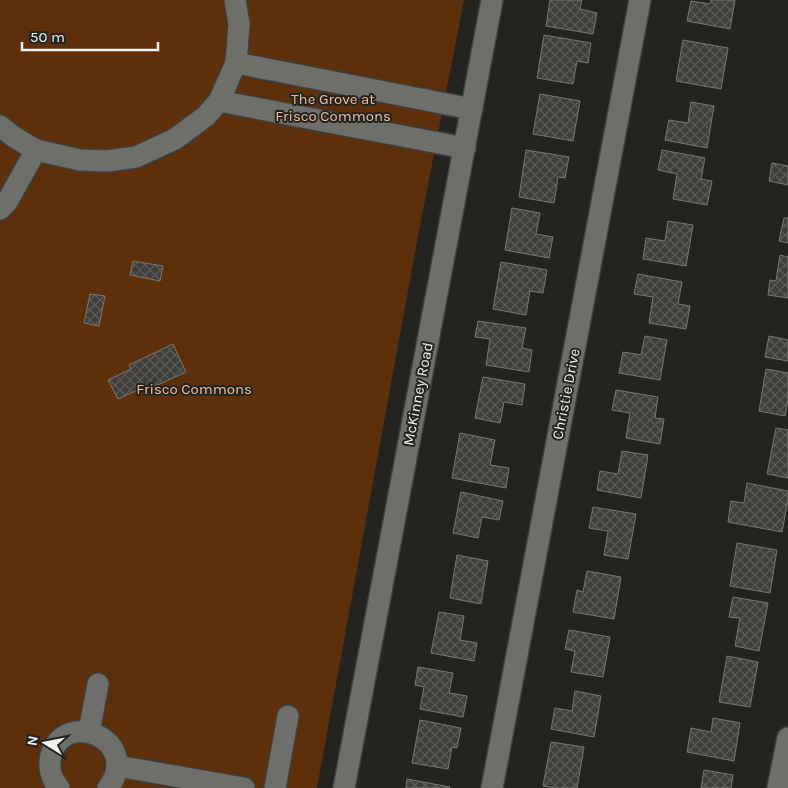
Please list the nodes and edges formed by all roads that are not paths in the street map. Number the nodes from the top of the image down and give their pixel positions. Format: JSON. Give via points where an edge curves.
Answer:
{"nodes":[{"id":1,"x":235,"y":0,"type":"edge"},
{"id":2,"x":492,"y":0,"type":"edge"},
{"id":3,"x":640,"y":0,"type":"edge"},
{"id":4,"x":236,"y":63,"type":"junction"},
{"id":5,"x":219,"y":101,"type":"junction"},
{"id":6,"x":472,"y":109,"type":"junction"},
{"id":7,"x":0,"y":126,"type":"edge"},
{"id":8,"x":465,"y":148,"type":"junction"},
{"id":9,"x":36,"y":150,"type":"junction"},
{"id":10,"x":0,"y":209,"type":"edge"},
{"id":11,"x":98,"y":684,"type":"dead end"},
{"id":12,"x":288,"y":716,"type":"dead end"},
{"id":13,"x":89,"y":732,"type":"junction"},
{"id":14,"x":788,"y":738,"type":"edge"},
{"id":15,"x":117,"y":766,"type":"junction"},
{"id":16,"x":59,"y":788,"type":"edge"},
{"id":17,"x":108,"y":788,"type":"edge"},
{"id":18,"x":244,"y":788,"type":"edge"},
{"id":19,"x":275,"y":788,"type":"edge"},
{"id":20,"x":344,"y":788,"type":"edge"},
{"id":21,"x":492,"y":788,"type":"edge"},
{"id":22,"x":778,"y":788,"type":"edge"}],
"edges":[{"from":1,"to":4,"type":"street","via":[[239,24]]},
{"from":2,"to":6,"type":"street","name":"McKinney Road"},
{"from":3,"to":21,"type":"street","name":"Christie Drive"},
{"from":4,"to":5,"type":"street"},
{"from":4,"to":6,"type":"street"},
{"from":5,"to":8,"type":"street"},
{"from":5,"to":9,"type":"street","via":[[206,116],[175,139],[136,157],[80,160]]},
{"from":6,"to":8,"type":"street","name":"McKinney Road"},
{"from":7,"to":9,"type":"street"},
{"from":8,"to":20,"type":"street","name":"McKinney Road"},
{"from":9,"to":10,"type":"street"},
{"from":11,"to":13,"type":"street"},
{"from":12,"to":19,"type":"street"},
{"from":13,"to":15,"type":"street","via":[[109,743]]},
{"from":13,"to":16,"type":"street","via":[[70,734],[52,752],[51,776]]},
{"from":14,"to":22,"type":"street"},
{"from":15,"to":17,"type":"street"},
{"from":15,"to":18,"type":"street"}]}
